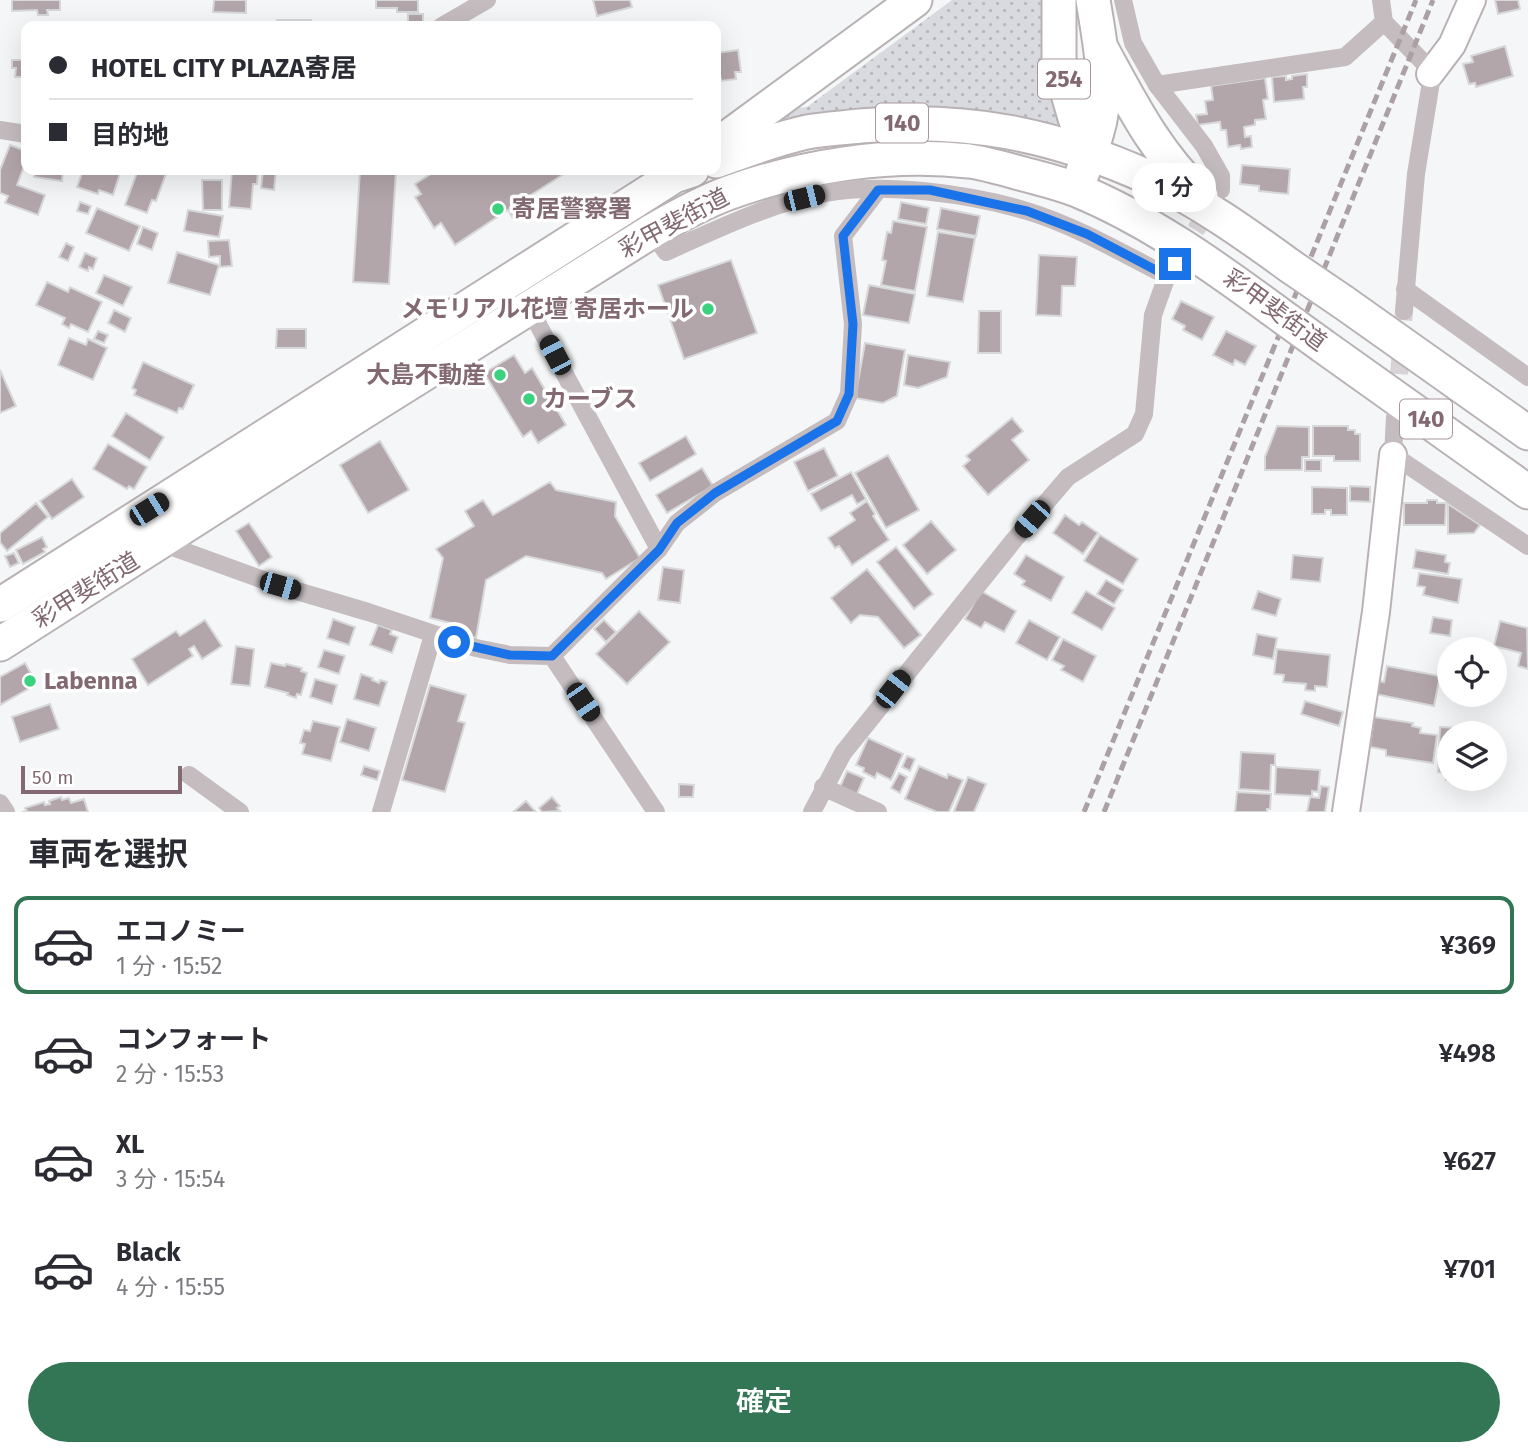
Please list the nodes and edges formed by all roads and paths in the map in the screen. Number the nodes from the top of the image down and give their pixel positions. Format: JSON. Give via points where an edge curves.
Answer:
{"nodes":[{"id":1,"x":487,"y":0,"type":"edge"},
{"id":2,"x":915,"y":0,"type":"edge"},
{"id":3,"x":1059,"y":0,"type":"edge"},
{"id":4,"x":1093,"y":0,"type":"edge"},
{"id":5,"x":1123,"y":0,"type":"edge"},
{"id":6,"x":1381,"y":0,"type":"edge"},
{"id":7,"x":1472,"y":0,"type":"edge"},
{"id":8,"x":451,"y":21,"type":"edge"},
{"id":9,"x":1384,"y":22,"type":"junction"},
{"id":10,"x":1101,"y":48,"type":"junction"},
{"id":11,"x":1430,"y":74,"type":"junction"},
{"id":12,"x":1157,"y":85,"type":"junction"},
{"id":13,"x":0,"y":130,"type":"edge"},
{"id":14,"x":21,"y":133,"type":"edge"},
{"id":15,"x":721,"y":142,"type":"edge"},
{"id":16,"x":1089,"y":155,"type":"junction"},
{"id":17,"x":721,"y":159,"type":"edge"},
{"id":18,"x":679,"y":175,"type":"edge"},
{"id":19,"x":878,"y":190,"type":"junction"},
{"id":20,"x":1076,"y":190,"type":"junction"},
{"id":21,"x":1224,"y":206,"type":"junction"},
{"id":22,"x":733,"y":207,"type":"junction"},
{"id":23,"x":1178,"y":259,"type":"tunnel mouth"},
{"id":24,"x":1167,"y":276,"type":"junction"},
{"id":25,"x":1405,"y":289,"type":"junction"},
{"id":26,"x":521,"y":293,"type":"junction"},
{"id":27,"x":1404,"y":311,"type":"tunnel mouth"},
{"id":28,"x":1528,"y":377,"type":"edge"},
{"id":29,"x":1395,"y":417,"type":"tunnel mouth"},
{"id":30,"x":1528,"y":433,"type":"edge"},
{"id":31,"x":1392,"y":455,"type":"junction"},
{"id":32,"x":1528,"y":492,"type":"edge"},
{"id":33,"x":126,"y":524,"type":"junction"},
{"id":34,"x":160,"y":543,"type":"junction"},
{"id":35,"x":1528,"y":546,"type":"edge"},
{"id":36,"x":659,"y":550,"type":"junction"},
{"id":37,"x":0,"y":605,"type":"edge"},
{"id":38,"x":432,"y":635,"type":"junction"},
{"id":39,"x":0,"y":645,"type":"edge"},
{"id":40,"x":552,"y":656,"type":"junction"},
{"id":41,"x":189,"y":775,"type":"dead end"},
{"id":42,"x":823,"y":787,"type":"junction"},
{"id":43,"x":0,"y":803,"type":"edge"},
{"id":44,"x":6,"y":812,"type":"edge"},
{"id":45,"x":240,"y":812,"type":"edge"},
{"id":46,"x":381,"y":812,"type":"edge"},
{"id":47,"x":656,"y":812,"type":"edge"},
{"id":48,"x":812,"y":812,"type":"edge"},
{"id":49,"x":878,"y":812,"type":"edge"},
{"id":50,"x":1346,"y":812,"type":"edge"}],
"edges":[{"from":1,"to":8,"type":"street"},
{"from":2,"to":15,"type":"highway"},
{"from":3,"to":16,"type":"highway","number":"254","via":[[1059,63]]},
{"from":4,"to":10,"type":"highway","number":"254"},
{"from":5,"to":12,"type":"street","via":[[1133,43]]},
{"from":6,"to":9,"type":"street"},
{"from":7,"to":11,"type":"street","via":[[1452,45]]},
{"from":9,"to":11,"type":"street"},
{"from":9,"to":12,"type":"street","via":[[1345,57]]},
{"from":10,"to":16,"type":"highway","number":"254","via":[[1102,105]]},
{"from":10,"to":21,"type":"highway","via":[[1155,144],[1195,190]]},
{"from":11,"to":25,"type":"street"},
{"from":12,"to":21,"type":"street","via":[[1221,176]]},
{"from":13,"to":14,"type":"street"},
{"from":16,"to":17,"type":"highway","name":"彩甲斐街道","number":"140","via":[[1024,133],[895,123],[810,131]]},
{"from":16,"to":20,"type":"highway","number":"254"},
{"from":16,"to":21,"type":"highway","name":"彩甲斐街道","number":"140"},
{"from":18,"to":26,"type":"highway","name":"彩甲斐街道","number":"140"},
{"from":19,"to":22,"type":"street","via":[[828,192],[780,204]]},
{"from":19,"to":24,"type":"street","via":[[930,190],[1027,211],[1087,234]]},
{"from":19,"to":36,"type":"street","via":[[843,236],[853,324],[849,394],[837,421],[715,493],[677,523]]},
{"from":20,"to":22,"type":"highway","name":"彩甲斐街道","number":"140","via":[[972,162],[885,159],[783,176]]},
{"from":20,"to":32,"type":"highway","name":"彩甲斐街道","number":"140","bridge":true,"via":[[1215,267]]},
{"from":21,"to":30,"type":"highway","name":"彩甲斐街道","number":"140","bridge":true,"via":[[1290,266]]},
{"from":22,"to":26,"type":"highway","name":"彩甲斐街道","number":"140","via":[[689,210]]},
{"from":23,"to":24,"type":"street"},
{"from":24,"to":42,"type":"street","via":[[1153,315],[1144,414],[1135,434],[1068,477],[909,668],[843,753]]},
{"from":25,"to":27,"type":"street"},
{"from":25,"to":28,"type":"street"},
{"from":26,"to":33,"type":"highway","name":"彩甲斐街道","number":"140"},
{"from":26,"to":34,"type":"highway","name":"彩甲斐街道","number":"140"},
{"from":26,"to":36,"type":"street"},
{"from":29,"to":31,"type":"street"},
{"from":31,"to":35,"type":"street"},
{"from":31,"to":50,"type":"street","via":[[1376,612]]},
{"from":33,"to":34,"type":"street"},
{"from":33,"to":37,"type":"highway","name":"彩甲斐街道","number":"140"},
{"from":34,"to":38,"type":"street"},
{"from":34,"to":39,"type":"highway","name":"彩甲斐街道","number":"140"},
{"from":36,"to":40,"type":"street"},
{"from":38,"to":40,"type":"street","via":[[510,655]]},
{"from":38,"to":46,"type":"street"},
{"from":40,"to":47,"type":"street"},
{"from":41,"to":45,"type":"street"},
{"from":42,"to":48,"type":"street"},
{"from":42,"to":49,"type":"street"},
{"from":43,"to":44,"type":"street"}]}
